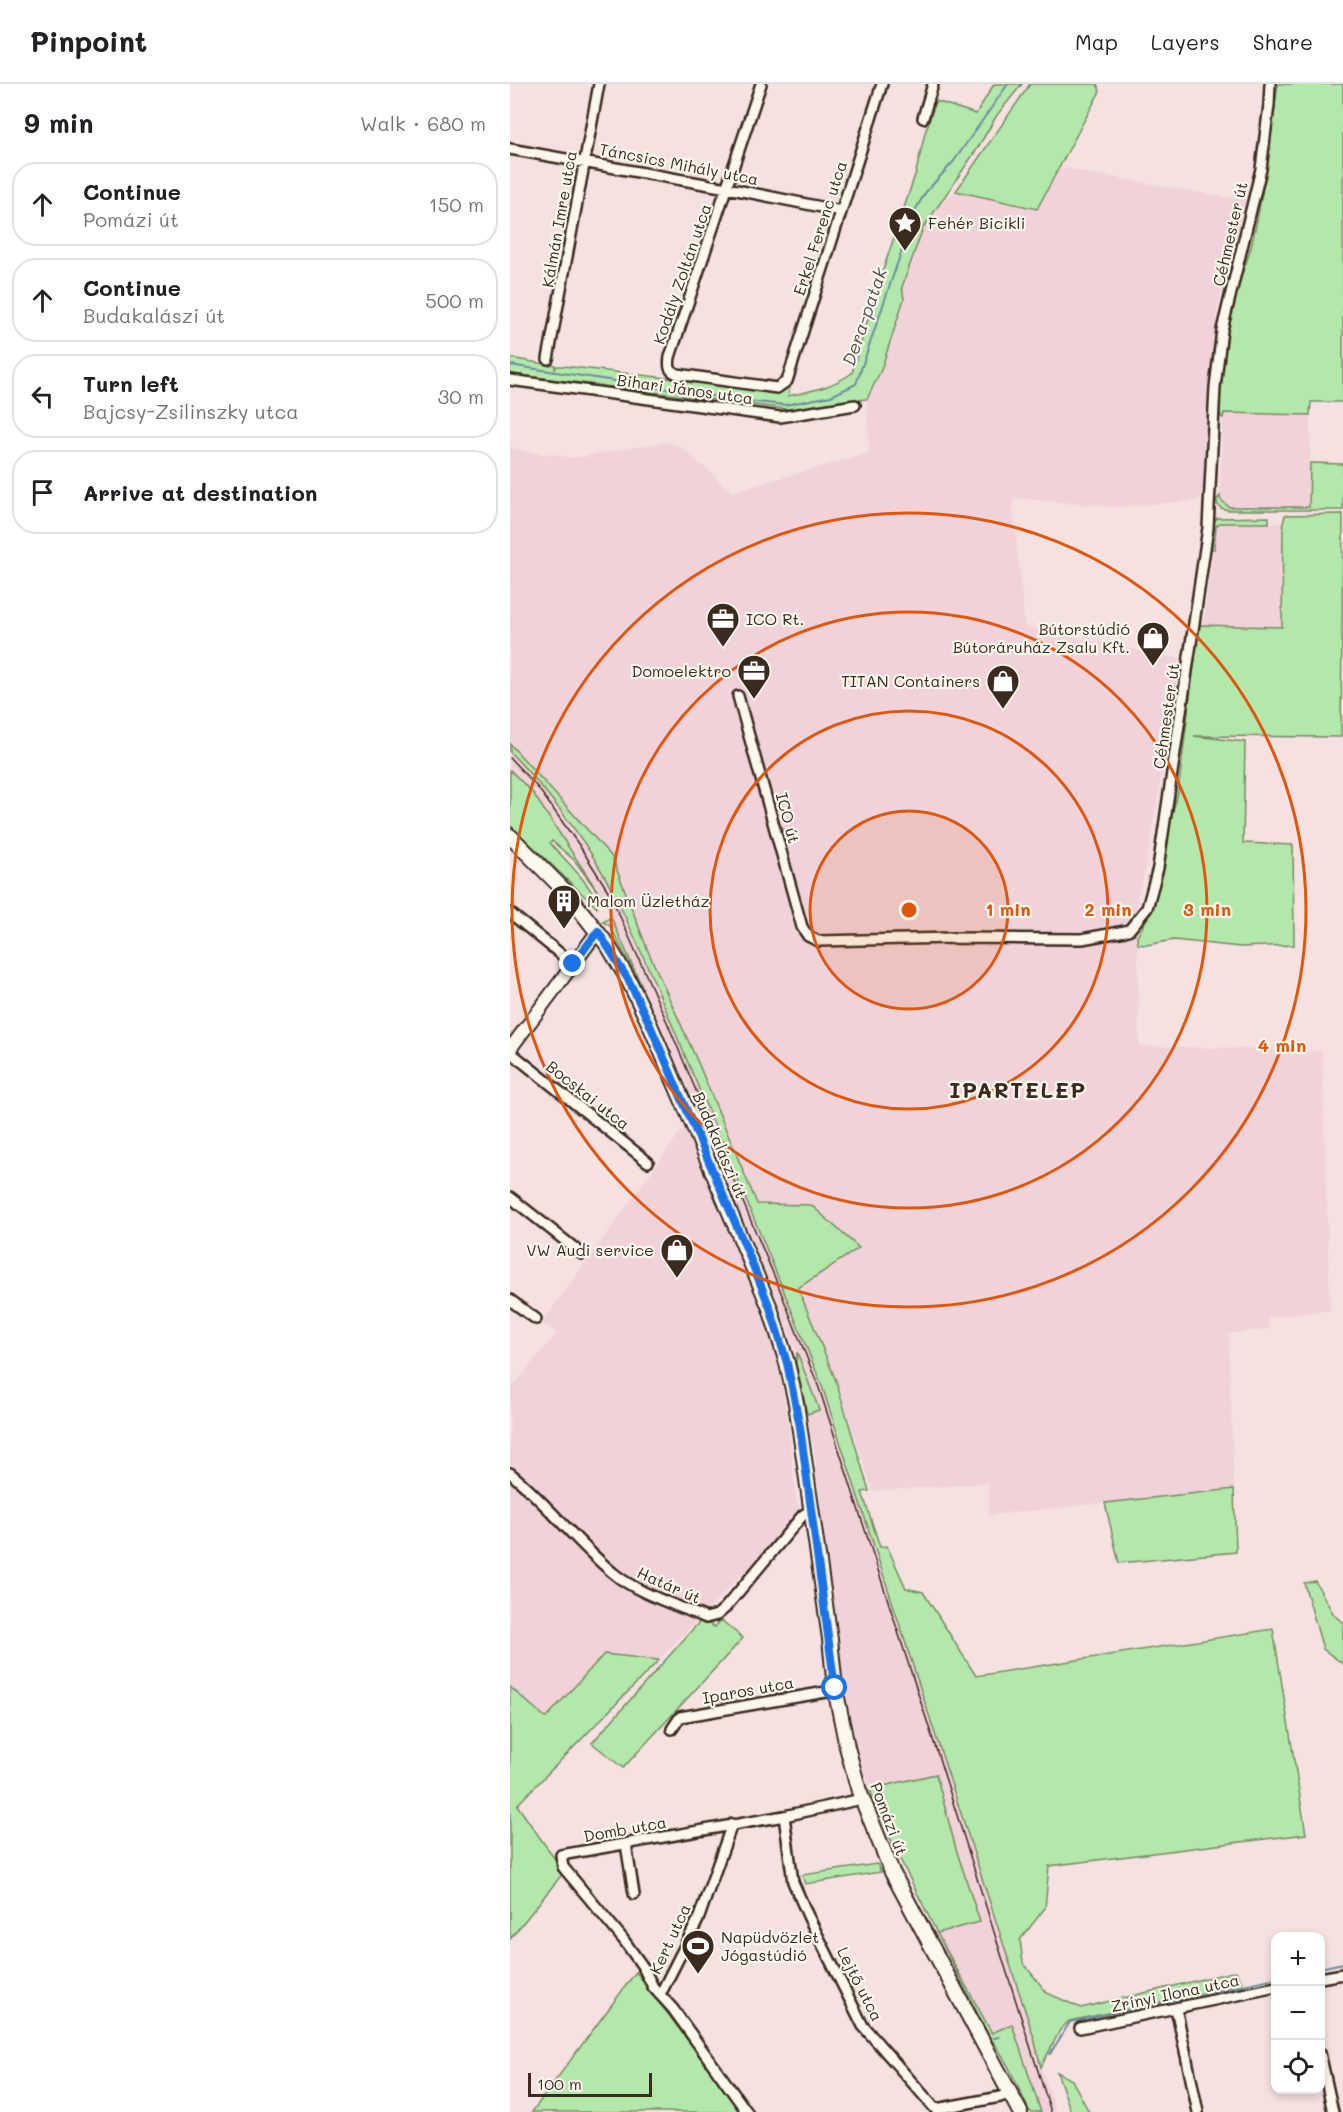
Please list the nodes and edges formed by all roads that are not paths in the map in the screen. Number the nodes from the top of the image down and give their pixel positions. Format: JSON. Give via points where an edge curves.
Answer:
{"nodes":[{"id":1,"x":599,"y":84,"type":"edge"},
{"id":2,"x":761,"y":84,"type":"edge"},
{"id":3,"x":882,"y":84,"type":"edge"},
{"id":4,"x":933,"y":84,"type":"edge"},
{"id":5,"x":1270,"y":84,"type":"edge"},
{"id":6,"x":923,"y":118,"type":"dead end"},
{"id":7,"x":510,"y":149,"type":"edge"},
{"id":8,"x":585,"y":162,"type":"junction"},
{"id":9,"x":727,"y":188,"type":"junction"},
{"id":10,"x":841,"y":212,"type":"junction"},
{"id":11,"x":548,"y":359,"type":"dead end"},
{"id":12,"x":510,"y":380,"type":"edge"},
{"id":13,"x":786,"y":381,"type":"joint"},
{"id":14,"x":855,"y":405,"type":"dead end"},
{"id":15,"x":738,"y":696,"type":"dead end"},
{"id":16,"x":510,"y":836,"type":"edge"},
{"id":17,"x":510,"y":913,"type":"edge"},
{"id":18,"x":598,"y":931,"type":"junction"},
{"id":19,"x":818,"y":941,"type":"joint"},
{"id":20,"x":573,"y":964,"type":"junction"},
{"id":21,"x":510,"y":1050,"type":"edge"},
{"id":22,"x":648,"y":1162,"type":"dead end"},
{"id":23,"x":510,"y":1197,"type":"edge"},
{"id":24,"x":582,"y":1254,"type":"dead end"},
{"id":25,"x":510,"y":1300,"type":"edge"},
{"id":26,"x":536,"y":1319,"type":"dead end"},
{"id":27,"x":510,"y":1473,"type":"edge"},
{"id":28,"x":811,"y":1510,"type":"junction"},
{"id":29,"x":835,"y":1688,"type":"junction"},
{"id":30,"x":672,"y":1729,"type":"dead end"},
{"id":31,"x":862,"y":1799,"type":"junction"},
{"id":32,"x":784,"y":1816,"type":"junction"},
{"id":33,"x":732,"y":1824,"type":"junction"},
{"id":34,"x":626,"y":1844,"type":"junction"},
{"id":35,"x":634,"y":1894,"type":"dead end"},
{"id":36,"x":1343,"y":1974,"type":"edge"},
{"id":37,"x":1325,"y":1977,"type":"edge"},
{"id":38,"x":1271,"y":1989,"type":"edge"},
{"id":39,"x":659,"y":1994,"type":"junction"},
{"id":40,"x":1176,"y":2008,"type":"junction"},
{"id":41,"x":1080,"y":2028,"type":"dead end"},
{"id":42,"x":1325,"y":2076,"type":"edge"},
{"id":43,"x":1010,"y":2093,"type":"junction"},
{"id":44,"x":937,"y":2110,"type":"edge"},
{"id":45,"x":747,"y":2112,"type":"edge"},
{"id":46,"x":1020,"y":2112,"type":"edge"},
{"id":47,"x":1198,"y":2112,"type":"edge"},
{"id":48,"x":1333,"y":2112,"type":"edge"}],
"edges":[{"from":1,"to":8,"type":"street","name":"Kálmán Imre utca"},
{"from":2,"to":9,"type":"street","name":"Kodály Zoltán utca"},
{"from":3,"to":10,"type":"street","name":"Erkel Ferenc utca"},
{"from":4,"to":6,"type":"street"},
{"from":5,"to":19,"type":"street","name":"Céhmester út","via":[[1261,169],[1222,330],[1208,528],[1158,868],[1147,908],[1130,929],[1082,939]]},
{"from":7,"to":8,"type":"street","name":"Táncsics Mihály utca"},
{"from":8,"to":9,"type":"street","name":"Táncsics Mihály utca"},
{"from":8,"to":11,"type":"street","name":"Kálmán Imre utca"},
{"from":9,"to":10,"type":"street","name":"Táncsics Mihály utca"},
{"from":9,"to":13,"type":"street","name":"Kodály Zoltán utca","via":[[669,368],[777,388]]},
{"from":10,"to":13,"type":"street","name":"Erkel Ferenc utca"},
{"from":12,"to":14,"type":"street","name":"Bihari János utca","via":[[780,417]]},
{"from":15,"to":19,"type":"street","name":"ICO út","via":[[802,927]]},
{"from":16,"to":18,"type":"main road","name":"Budakalászi út","via":[[567,892]]},
{"from":17,"to":20,"type":"street"},
{"from":18,"to":20,"type":"street"},
{"from":18,"to":28,"type":"main road","name":"Budakalászi út","via":[[650,1025],[770,1308],[792,1380]]},
{"from":20,"to":21,"type":"street"},
{"from":21,"to":22,"type":"street","name":"Bocskai utca"},
{"from":23,"to":24,"type":"street"},
{"from":25,"to":26,"type":"street"},
{"from":27,"to":28,"type":"street","name":"Határ út","via":[[612,1572],[706,1618],[725,1608]]},
{"from":28,"to":29,"type":"main road","name":"Pomázi út"},
{"from":29,"to":30,"type":"street","name":"Iparos utca","via":[[680,1717]]},
{"from":29,"to":31,"type":"main road","name":"Pomázi út"},
{"from":31,"to":32,"type":"street","name":"Domb utca"},
{"from":31,"to":43,"type":"main road","name":"Pomázi út","via":[[892,1872]]},
{"from":32,"to":33,"type":"street","name":"Domb utca"},
{"from":32,"to":44,"type":"street","name":"Lejtő utca","via":[[793,1882],[863,2026]]},
{"from":33,"to":34,"type":"street","name":"Domb utca"},
{"from":33,"to":39,"type":"street","name":"Kert utca","via":[[698,1920]]},
{"from":34,"to":35,"type":"street"},
{"from":34,"to":39,"type":"street","name":"Domb utca","via":[[561,1855],[563,1867],[623,1939]]},
{"from":36,"to":37,"type":"street"},
{"from":38,"to":40,"type":"street","name":"Zrínyi Ilona utca"},
{"from":39,"to":45,"type":"street","name":"Kert utca"},
{"from":40,"to":41,"type":"street","name":"Zrínyi Ilona utca"},
{"from":40,"to":47,"type":"street"},
{"from":42,"to":48,"type":"street"},
{"from":43,"to":44,"type":"street"},
{"from":43,"to":46,"type":"main road","name":"Pomázi út"}]}
